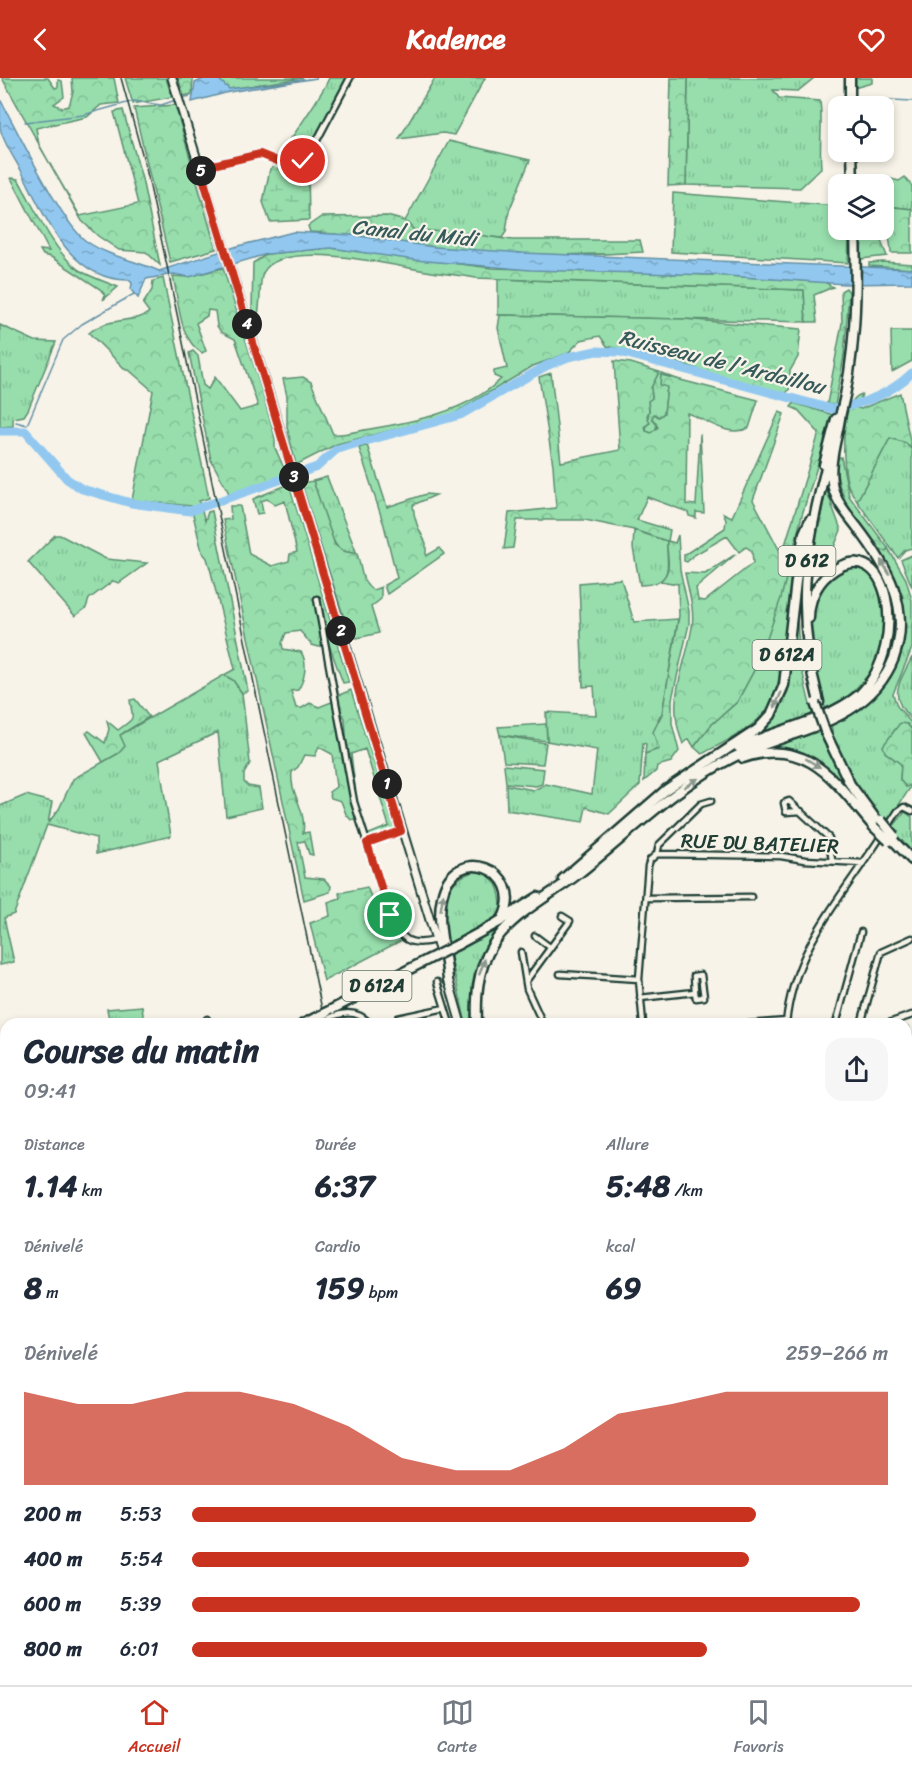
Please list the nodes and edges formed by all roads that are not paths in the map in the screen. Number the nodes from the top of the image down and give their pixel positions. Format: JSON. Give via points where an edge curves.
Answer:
{"nodes":[{"id":1,"x":172,"y":78,"type":"edge"},
{"id":2,"x":350,"y":78,"type":"edge"},
{"id":3,"x":200,"y":168,"type":"junction"},
{"id":4,"x":855,"y":240,"type":"edge"},
{"id":5,"x":839,"y":419,"type":"junction"},
{"id":6,"x":810,"y":520,"type":"junction"},
{"id":7,"x":317,"y":599,"type":"dead end"},
{"id":8,"x":808,"y":658,"type":"junction"},
{"id":9,"x":817,"y":703,"type":"junction"},
{"id":10,"x":711,"y":759,"type":"junction"},
{"id":11,"x":717,"y":767,"type":"junction"},
{"id":12,"x":711,"y":801,"type":"dead end"},
{"id":13,"x":801,"y":811,"type":"dead end"},
{"id":14,"x":912,"y":811,"type":"edge"},
{"id":15,"x":878,"y":823,"type":"junction"},
{"id":16,"x":401,"y":831,"type":"junction"},
{"id":17,"x":367,"y":843,"type":"junction"},
{"id":18,"x":657,"y":854,"type":"junction"},
{"id":19,"x":911,"y":857,"type":"edge"},
{"id":20,"x":832,"y":861,"type":"junction"},
{"id":21,"x":863,"y":863,"type":"junction"},
{"id":22,"x":546,"y":897,"type":"junction"},
{"id":23,"x":751,"y":897,"type":"dead end"},
{"id":24,"x":646,"y":898,"type":"junction"},
{"id":25,"x":562,"y":916,"type":"dead end"},
{"id":26,"x":503,"y":918,"type":"junction"},
{"id":27,"x":495,"y":924,"type":"junction"},
{"id":28,"x":861,"y":932,"type":"dead end"},
{"id":29,"x":535,"y":936,"type":"dead end"},
{"id":30,"x":912,"y":939,"type":"edge"},
{"id":31,"x":436,"y":940,"type":"junction"},
{"id":32,"x":551,"y":948,"type":"junction"},
{"id":33,"x":521,"y":952,"type":"dead end"},
{"id":34,"x":560,"y":974,"type":"dead end"},
{"id":35,"x":639,"y":979,"type":"junction"},
{"id":36,"x":448,"y":980,"type":"junction"},
{"id":37,"x":526,"y":981,"type":"junction"},
{"id":38,"x":437,"y":982,"type":"dead end"},
{"id":39,"x":695,"y":992,"type":"junction"},
{"id":40,"x":640,"y":998,"type":"junction"},
{"id":41,"x":445,"y":1008,"type":"junction"},
{"id":42,"x":331,"y":1014,"type":"junction"},
{"id":43,"x":324,"y":1018,"type":"edge"},
{"id":44,"x":362,"y":1018,"type":"edge"},
{"id":45,"x":399,"y":1018,"type":"dead end"},
{"id":46,"x":448,"y":1018,"type":"edge"},
{"id":47,"x":459,"y":1018,"type":"edge"},
{"id":48,"x":477,"y":1018,"type":"edge"},
{"id":49,"x":541,"y":1018,"type":"edge"},
{"id":50,"x":642,"y":1018,"type":"edge"},
{"id":51,"x":787,"y":1018,"type":"edge"},
{"id":52,"x":838,"y":1018,"type":"edge"},
{"id":53,"x":863,"y":1018,"type":"edge"}],
"edges":[{"from":1,"to":3,"type":"main road"},
{"from":2,"to":3,"type":"street","via":[[303,161],[280,162],[260,154]]},
{"from":3,"to":16,"type":"main road"},
{"from":4,"to":5,"type":"highway","number":"D 612","via":[[852,342]]},
{"from":5,"to":6,"type":"highway","number":"D 612"},
{"from":5,"to":8,"type":"highway","number":"D 612","via":[[809,544],[803,615]]},
{"from":11,"to":5,"type":"highway","number":"D 612","one_way":true,"via":[[851,710],[872,694],[895,657],[902,619],[896,589],[886,567],[840,505],[833,488],[831,471]]},
{"from":6,"to":9,"type":"highway","number":"D 612","via":[[801,615],[805,659]]},
{"from":6,"to":10,"type":"highway","number":"D 612A","one_way":true,"via":[[804,533],[784,684],[778,702],[758,729]]},
{"from":7,"to":17,"type":"street","via":[[354,802]]},
{"from":8,"to":9,"type":"highway","number":"D 612"},
{"from":8,"to":10,"type":"highway","number":"D 612A","via":[[809,610],[814,592],[824,578],[848,564],[866,566],[876,572],[890,594],[893,633],[887,655],[868,687],[831,711]]},
{"from":9,"to":15,"type":"highway","number":"D 612","bridge":true,"via":[[850,784]]},
{"from":10,"to":26,"type":"highway","number":"D 612A","via":[[667,789],[562,880]]},
{"from":11,"to":15,"type":"highway","number":"D 612","one_way":true,"via":[[768,752],[806,758]]},
{"from":22,"to":11,"type":"highway","number":"D 612A","one_way":true,"via":[[669,797]]},
{"from":12,"to":18,"type":"street","via":[[701,804],[658,845]]},
{"from":13,"to":20,"type":"street","via":[[829,838]]},
{"from":14,"to":21,"type":"street","via":[[904,807],[898,811]]},
{"from":15,"to":19,"type":"highway","number":"D 612","bridge":true},
{"from":16,"to":17,"type":"street"},
{"from":16,"to":31,"type":"main road"},
{"from":17,"to":31,"type":"street","via":[[395,926],[411,942]]},
{"from":18,"to":20,"type":"street","name":"RUE DU BATELIER"},
{"from":18,"to":24,"type":"street","via":[[648,866]]},
{"from":20,"to":21,"type":"street","name":"RUE DU BATELIER"},
{"from":21,"to":51,"type":"street","via":[[805,950]]},
{"from":22,"to":27,"type":"highway","number":"D 612A"},
{"from":48,"to":22,"type":"highway","one_way":true,"via":[[477,991],[484,960],[504,930]]},
{"from":23,"to":24,"type":"street"},
{"from":24,"to":35,"type":"street"},
{"from":25,"to":32,"type":"street","via":[[570,921]]},
{"from":26,"to":27,"type":"highway","number":"D 612A"},
{"from":36,"to":26,"type":"highway","one_way":true,"via":[[440,909],[451,878],[465,867],[493,869],[507,893]]},
{"from":27,"to":42,"type":"highway","number":"D 612A","bridge":true},
{"from":28,"to":52,"type":"street"},
{"from":29,"to":32,"type":"street"},
{"from":30,"to":53,"type":"street","via":[[881,952]]},
{"from":31,"to":36,"type":"main road"},
{"from":32,"to":37,"type":"street"},
{"from":33,"to":37,"type":"street"},
{"from":34,"to":35,"type":"street"},
{"from":35,"to":40,"type":"street"},
{"from":36,"to":47,"type":"main road"},
{"from":37,"to":49,"type":"street"},
{"from":38,"to":41,"type":"street"},
{"from":39,"to":39,"type":"street","via":[[696,998],[704,997],[701,975],[694,976]]},
{"from":39,"to":40,"type":"street"},
{"from":40,"to":50,"type":"street"},
{"from":41,"to":45,"type":"street"},
{"from":41,"to":46,"type":"street"},
{"from":42,"to":43,"type":"highway","number":"D 612A","bridge":true},
{"from":42,"to":44,"type":"street","via":[[351,1013]]}]}
